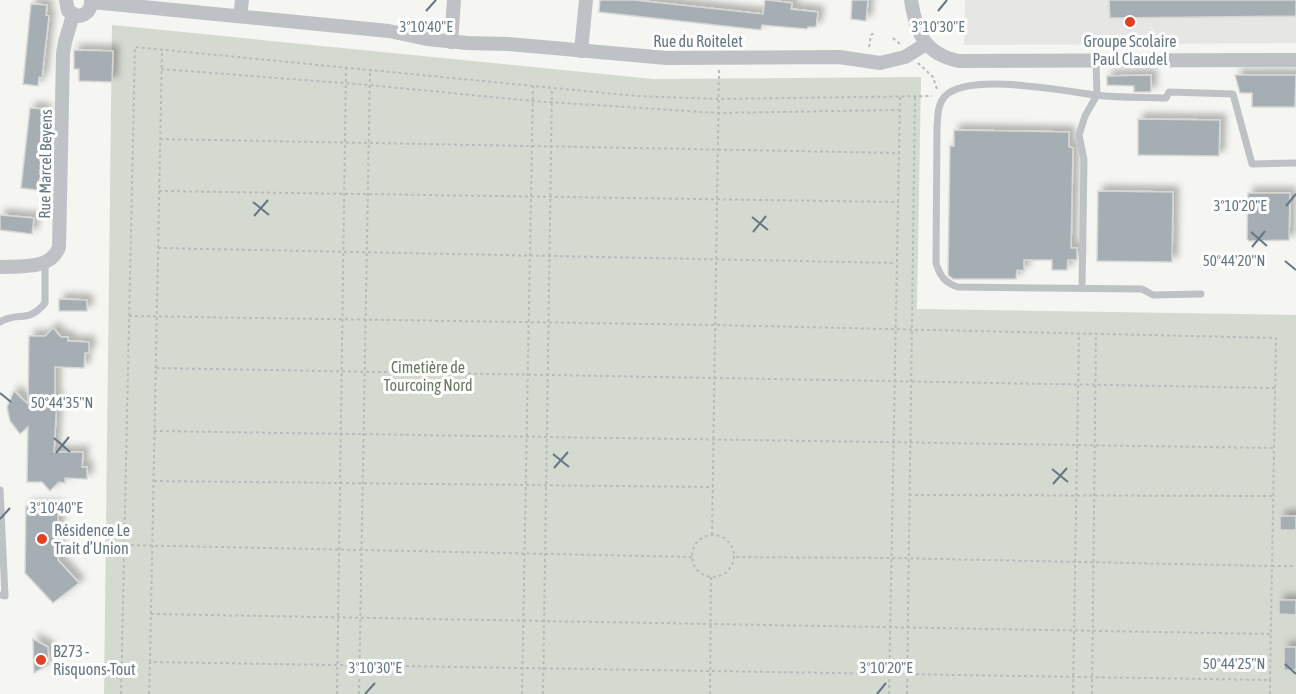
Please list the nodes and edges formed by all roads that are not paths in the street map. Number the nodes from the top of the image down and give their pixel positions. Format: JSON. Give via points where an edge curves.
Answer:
{"nodes":[{"id":1,"x":66,"y":0,"type":"edge"},
{"id":2,"x":242,"y":0,"type":"edge"},
{"id":3,"x":454,"y":0,"type":"edge"},
{"id":4,"x":586,"y":0,"type":"edge"},
{"id":5,"x":911,"y":0,"type":"edge"},
{"id":6,"x":92,"y":1,"type":"edge"},
{"id":7,"x":73,"y":15,"type":"junction"},
{"id":8,"x":240,"y":16,"type":"junction"},
{"id":9,"x":451,"y":42,"type":"junction"},
{"id":10,"x":926,"y":44,"type":"junction"},
{"id":11,"x":581,"y":51,"type":"junction"},
{"id":12,"x":1096,"y":60,"type":"junction"},
{"id":13,"x":1296,"y":60,"type":"edge"},
{"id":14,"x":1097,"y":95,"type":"junction"},
{"id":15,"x":1296,"y":163,"type":"edge"},
{"id":16,"x":45,"y":263,"type":"junction"},
{"id":17,"x":0,"y":267,"type":"edge"},
{"id":18,"x":1082,"y":288,"type":"junction"},
{"id":19,"x":1201,"y":294,"type":"dead end"},
{"id":20,"x":0,"y":322,"type":"edge"},
{"id":21,"x":0,"y":490,"type":"edge"},
{"id":22,"x":0,"y":596,"type":"edge"}],
"edges":[{"from":1,"to":7,"type":"street","via":[[66,8]]},
{"from":2,"to":8,"type":"street"},
{"from":3,"to":9,"type":"street"},
{"from":4,"to":11,"type":"street"},
{"from":5,"to":10,"type":"street","via":[[916,26]]},
{"from":6,"to":7,"type":"street","via":[[86,14]]},
{"from":6,"to":8,"type":"street","name":"Rue du Roitelet"},
{"from":7,"to":16,"type":"street","name":"Rue Marcel Beyens","via":[[63,54],[60,239],[57,253]]},
{"from":8,"to":9,"type":"street","name":"Rue du Roitelet","via":[[389,31]]},
{"from":9,"to":11,"type":"street","name":"Rue du Roitelet"},
{"from":10,"to":11,"type":"street","name":"Rue du Roitelet","via":[[899,60],[879,63],[839,57],[653,58]]},
{"from":10,"to":12,"type":"street","via":[[937,54],[959,61]]},
{"from":12,"to":13,"type":"street"},
{"from":12,"to":14,"type":"lane"},
{"from":14,"to":15,"type":"lane","via":[[1166,98],[1169,92],[1233,94],[1252,164]]},
{"from":14,"to":18,"type":"lane","via":[[1079,135],[1084,160]]},
{"from":14,"to":18,"type":"lane","via":[[1043,87],[978,86],[951,93],[938,107],[936,263],[943,279],[958,287]]},
{"from":16,"to":17,"type":"street"},
{"from":16,"to":20,"type":"lane","via":[[45,303],[32,316]]},
{"from":18,"to":19,"type":"lane","via":[[1142,289],[1153,295]]},
{"from":21,"to":22,"type":"lane","via":[[6,596]]}]}
